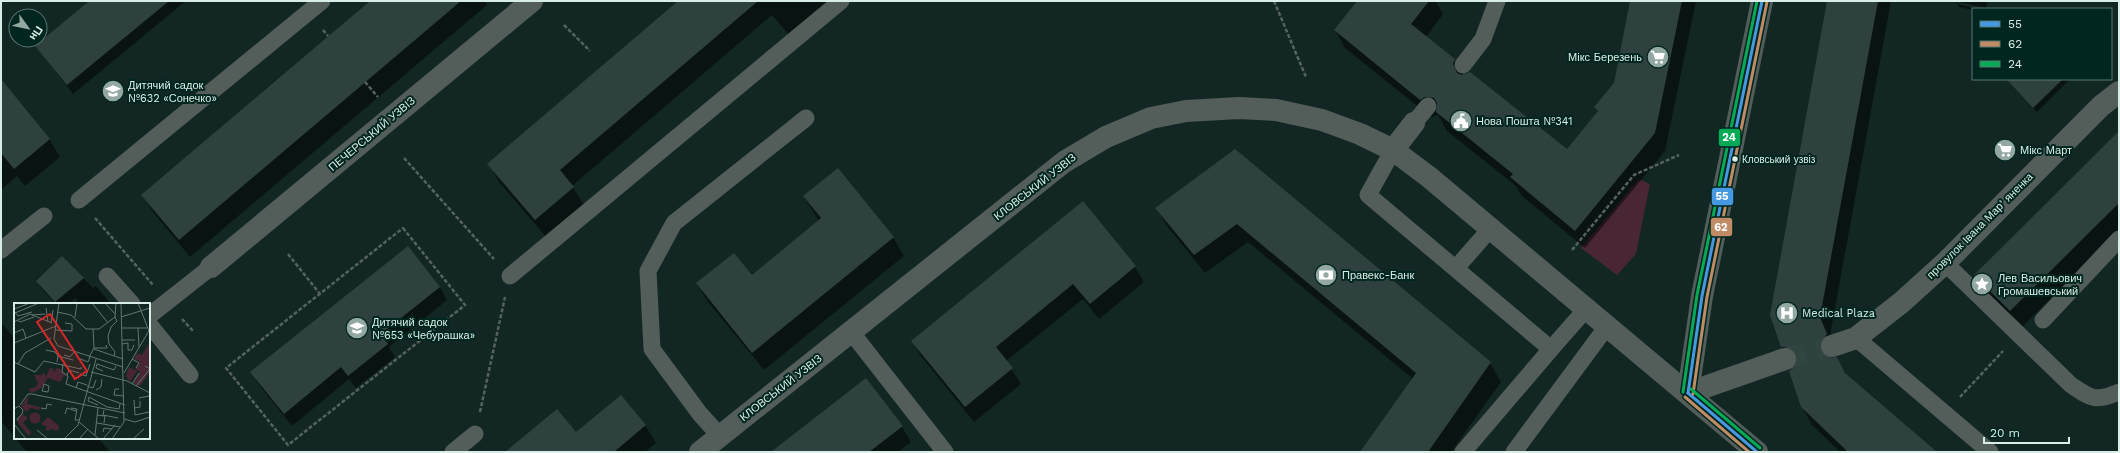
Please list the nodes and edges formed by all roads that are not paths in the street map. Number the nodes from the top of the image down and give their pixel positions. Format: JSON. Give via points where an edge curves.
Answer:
{"nodes":[{"id":1,"x":322,"y":1,"type":"edge"},
{"id":2,"x":532,"y":1,"type":"edge"},
{"id":3,"x":841,"y":1,"type":"edge"},
{"id":4,"x":1497,"y":1,"type":"edge"},
{"id":5,"x":1762,"y":1,"type":"edge"},
{"id":6,"x":1463,"y":66,"type":"dead end"},
{"id":7,"x":2119,"y":92,"type":"edge"},
{"id":8,"x":1428,"y":106,"type":"dead end"},
{"id":9,"x":806,"y":118,"type":"dead end"},
{"id":10,"x":1414,"y":123,"type":"joint"},
{"id":11,"x":1393,"y":150,"type":"junction"},
{"id":12,"x":79,"y":200,"type":"road end"},
{"id":13,"x":44,"y":216,"type":"dead end"},
{"id":14,"x":1491,"y":228,"type":"junction"},
{"id":15,"x":2119,"y":239,"type":"edge"},
{"id":16,"x":1,"y":250,"type":"edge"},
{"id":17,"x":1945,"y":263,"type":"junction"},
{"id":18,"x":211,"y":267,"type":"joint"},
{"id":19,"x":1456,"y":268,"type":"junction"},
{"id":20,"x":107,"y":276,"type":"dead end"},
{"id":21,"x":510,"y":276,"type":"road end"},
{"id":22,"x":131,"y":303,"type":"edge"},
{"id":23,"x":1587,"y":308,"type":"junction"},
{"id":24,"x":150,"y":315,"type":"edge"},
{"id":25,"x":2043,"y":320,"type":"dead end"},
{"id":26,"x":150,"y":325,"type":"edge"},
{"id":27,"x":1608,"y":325,"type":"junction"},
{"id":28,"x":852,"y":333,"type":"junction"},
{"id":29,"x":1856,"y":338,"type":"junction"},
{"id":30,"x":1832,"y":346,"type":"tunnel mouth"},
{"id":31,"x":1551,"y":349,"type":"junction"},
{"id":32,"x":1785,"y":359,"type":"tunnel mouth"},
{"id":33,"x":190,"y":375,"type":"dead end"},
{"id":34,"x":1688,"y":392,"type":"junction"},
{"id":35,"x":2119,"y":392,"type":"edge"},
{"id":36,"x":475,"y":434,"type":"road end"},
{"id":37,"x":720,"y":436,"type":"junction"},
{"id":38,"x":453,"y":452,"type":"edge"},
{"id":39,"x":700,"y":452,"type":"edge"},
{"id":40,"x":945,"y":452,"type":"edge"},
{"id":41,"x":1463,"y":452,"type":"edge"},
{"id":42,"x":1514,"y":452,"type":"edge"},
{"id":43,"x":1757,"y":452,"type":"edge"},
{"id":44,"x":1990,"y":452,"type":"edge"}],
"edges":[{"from":1,"to":12,"type":"lane"},
{"from":2,"to":18,"type":"street","name":"ПЕЧЕРСЬКИЙ УЗВІЗ"},
{"from":3,"to":21,"type":"lane"},
{"from":4,"to":6,"type":"lane","via":[[1483,38]]},
{"from":5,"to":34,"type":"street","via":[[1702,296]]},
{"from":7,"to":17,"type":"street","name":"провулок Івана Марʼяненка"},
{"from":8,"to":10,"type":"lane"},
{"from":9,"to":37,"type":"lane","via":[[674,223],[648,271],[652,349],[700,414]]},
{"from":10,"to":11,"type":"street"},
{"from":11,"to":14,"type":"street","name":"КЛОВСЬКИЙ УЗВІЗ"},
{"from":11,"to":19,"type":"lane","via":[[1368,195]]},
{"from":11,"to":28,"type":"street","name":"КЛОВСЬКИЙ УЗВІЗ","via":[[1322,120],[1276,110],[1239,108],[1193,111],[1151,118],[1106,137],[1064,162]]},
{"from":13,"to":16,"type":"lane"},
{"from":14,"to":19,"type":"lane"},
{"from":14,"to":23,"type":"street","name":"КЛОВСЬКИЙ УЗВІЗ"},
{"from":15,"to":25,"type":"lane"},
{"from":17,"to":29,"type":"street","name":"провулок Івана Марʼяненка","via":[[1902,302]]},
{"from":17,"to":35,"type":"lane","via":[[2071,385],[2087,396],[2102,399]]},
{"from":18,"to":24,"type":"lane"},
{"from":19,"to":31,"type":"lane"},
{"from":20,"to":22,"type":"lane"},
{"from":23,"to":27,"type":"street","name":"КЛОВСЬКИЙ УЗВІЗ"},
{"from":23,"to":31,"type":"lane"},
{"from":26,"to":33,"type":"lane"},
{"from":27,"to":34,"type":"street","name":"КЛОВСЬКИЙ УЗВІЗ"},
{"from":27,"to":42,"type":"lane"},
{"from":28,"to":37,"type":"street","name":"КЛОВСЬКИЙ УЗВІЗ"},
{"from":28,"to":40,"type":"lane"},
{"from":29,"to":30,"type":"street","name":"провулок Івана Марʼяненка"},
{"from":29,"to":44,"type":"lane"},
{"from":31,"to":41,"type":"lane"},
{"from":32,"to":34,"type":"street"},
{"from":34,"to":43,"type":"street","name":"КЛОВСЬКИЙ УЗВІЗ"},
{"from":36,"to":38,"type":"lane"},
{"from":37,"to":39,"type":"street","name":"КЛОВСЬКИЙ УЗВІЗ"}]}
